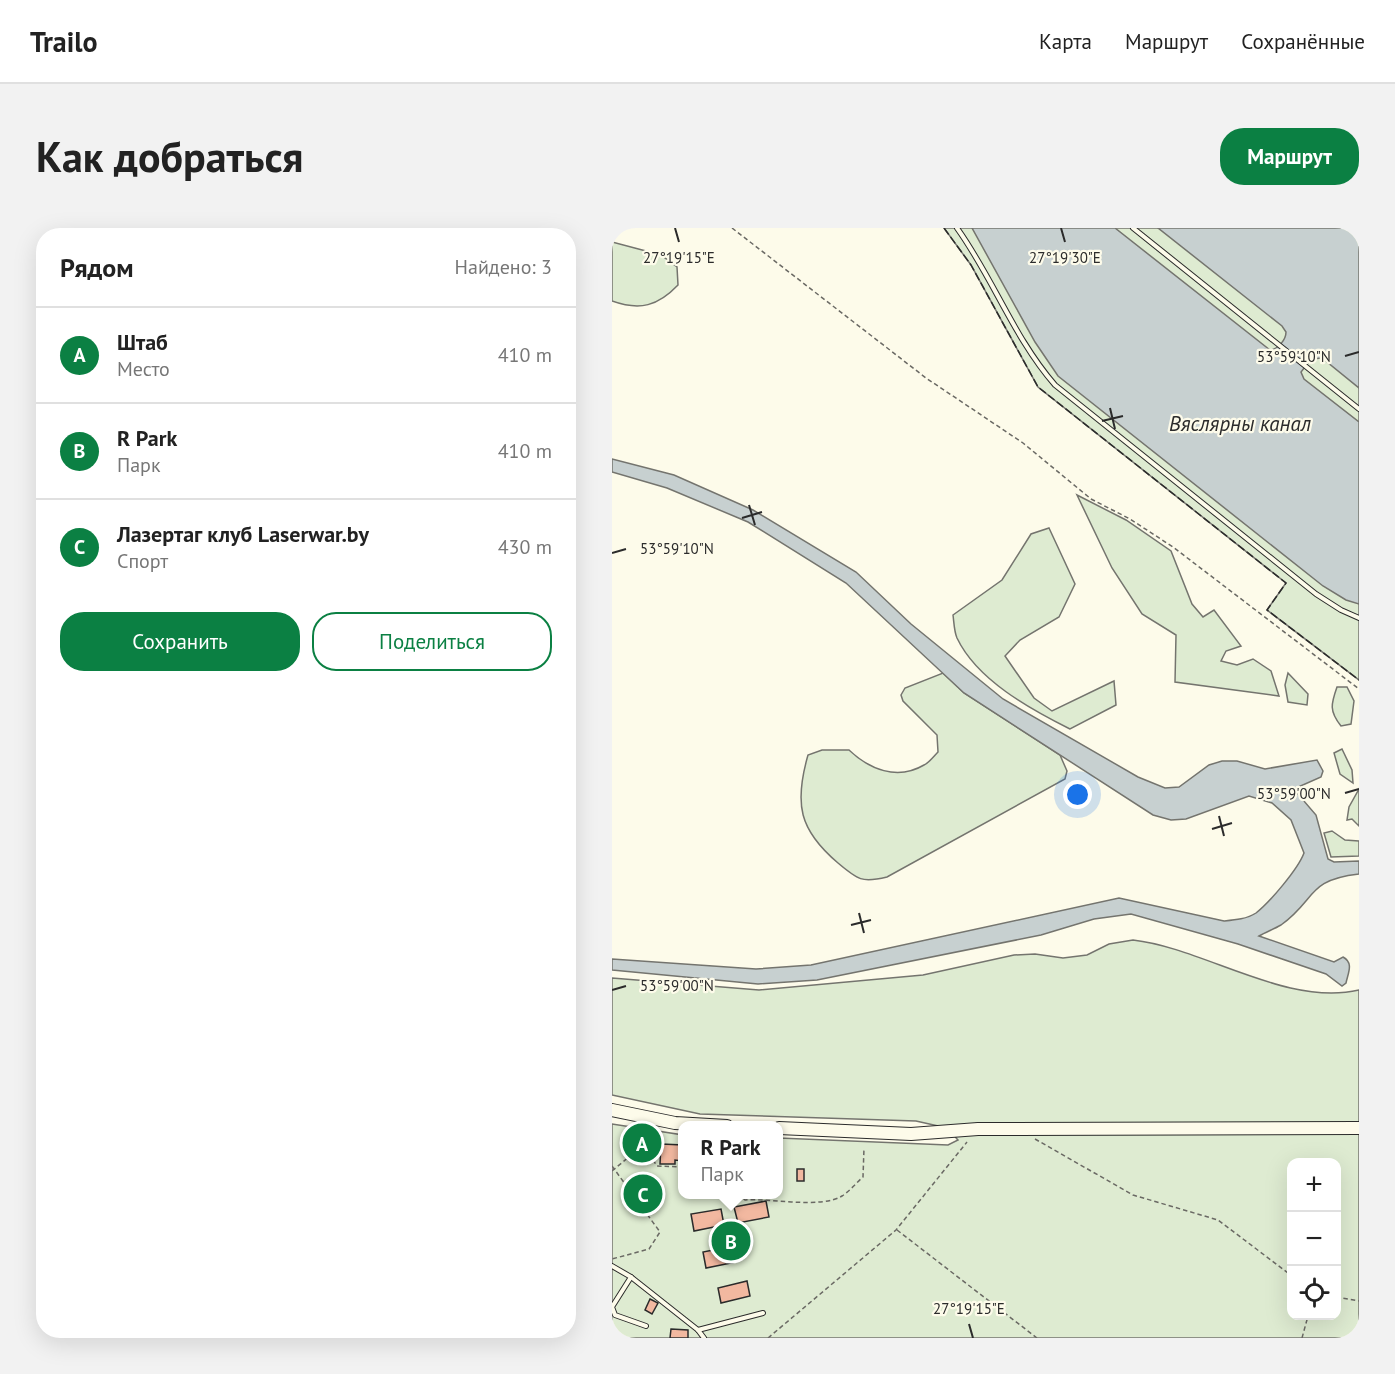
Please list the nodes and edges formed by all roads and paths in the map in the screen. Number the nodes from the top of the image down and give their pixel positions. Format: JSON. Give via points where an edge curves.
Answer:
{"nodes":[{"id":1,"x":732,"y":228,"type":"edge"},
{"id":2,"x":957,"y":228,"type":"edge"},
{"id":3,"x":1132,"y":228,"type":"edge"},
{"id":4,"x":1359,"y":409,"type":"edge"},
{"id":5,"x":1359,"y":618,"type":"edge"},
{"id":6,"x":1359,"y":689,"type":"edge"},
{"id":7,"x":612,"y":1110,"type":"edge"},
{"id":8,"x":678,"y":1123,"type":"edge"},
{"id":9,"x":783,"y":1128,"type":"edge"},
{"id":10,"x":1016,"y":1128,"type":"junction"},
{"id":11,"x":1359,"y":1128,"type":"edge"},
{"id":12,"x":978,"y":1129,"type":"junction"},
{"id":13,"x":864,"y":1148,"type":"dead end"},
{"id":14,"x":648,"y":1152,"type":"junction"},
{"id":15,"x":661,"y":1152,"type":"dead end"},
{"id":16,"x":612,"y":1166,"type":"edge"},
{"id":17,"x":678,"y":1167,"type":"edge"},
{"id":18,"x":613,"y":1170,"type":"edge"},
{"id":19,"x":744,"y":1199,"type":"edge"},
{"id":20,"x":896,"y":1230,"type":"junction"},
{"id":21,"x":612,"y":1259,"type":"edge"},
{"id":22,"x":612,"y":1266,"type":"edge"},
{"id":23,"x":1287,"y":1272,"type":"edge"},
{"id":24,"x":631,"y":1277,"type":"junction"},
{"id":25,"x":1341,"y":1298,"type":"edge"},
{"id":26,"x":1359,"y":1301,"type":"edge"},
{"id":27,"x":763,"y":1313,"type":"dead end"},
{"id":28,"x":1307,"y":1320,"type":"edge"},
{"id":29,"x":646,"y":1326,"type":"dead end"},
{"id":30,"x":698,"y":1330,"type":"junction"},
{"id":31,"x":704,"y":1338,"type":"edge"},
{"id":32,"x":768,"y":1338,"type":"edge"},
{"id":33,"x":1036,"y":1338,"type":"edge"},
{"id":34,"x":1302,"y":1338,"type":"edge"}],
"edges":[{"from":1,"to":6,"type":"path","via":[[927,378],[1023,443],[1091,499],[1173,547]]},
{"from":2,"to":5,"type":"lane","via":[[1037,365],[1055,385],[1316,594]]},
{"from":3,"to":4,"type":"lane"},
{"from":7,"to":8,"type":"street"},
{"from":9,"to":12,"type":"street","via":[[911,1134]]},
{"from":10,"to":11,"type":"street"},
{"from":10,"to":12,"type":"street"},
{"from":10,"to":23,"type":"path","via":[[1133,1196],[1218,1220]]},
{"from":12,"to":20,"type":"path"},
{"from":13,"to":19,"type":"path","via":[[863,1176],[841,1197],[798,1201]]},
{"from":14,"to":15,"type":"path"},
{"from":14,"to":17,"type":"path","via":[[657,1166]]},
{"from":14,"to":18,"type":"path","via":[[636,1151]]},
{"from":16,"to":18,"type":"path"},
{"from":18,"to":21,"type":"path","via":[[660,1232],[649,1249]]},
{"from":20,"to":32,"type":"path"},
{"from":20,"to":33,"type":"path"},
{"from":22,"to":24,"type":"lane"},
{"from":24,"to":29,"type":"lane","via":[[612,1307],[615,1315]]},
{"from":24,"to":30,"type":"lane"},
{"from":25,"to":26,"type":"path"},
{"from":27,"to":30,"type":"lane"},
{"from":28,"to":34,"type":"path"},
{"from":30,"to":31,"type":"lane"}]}
